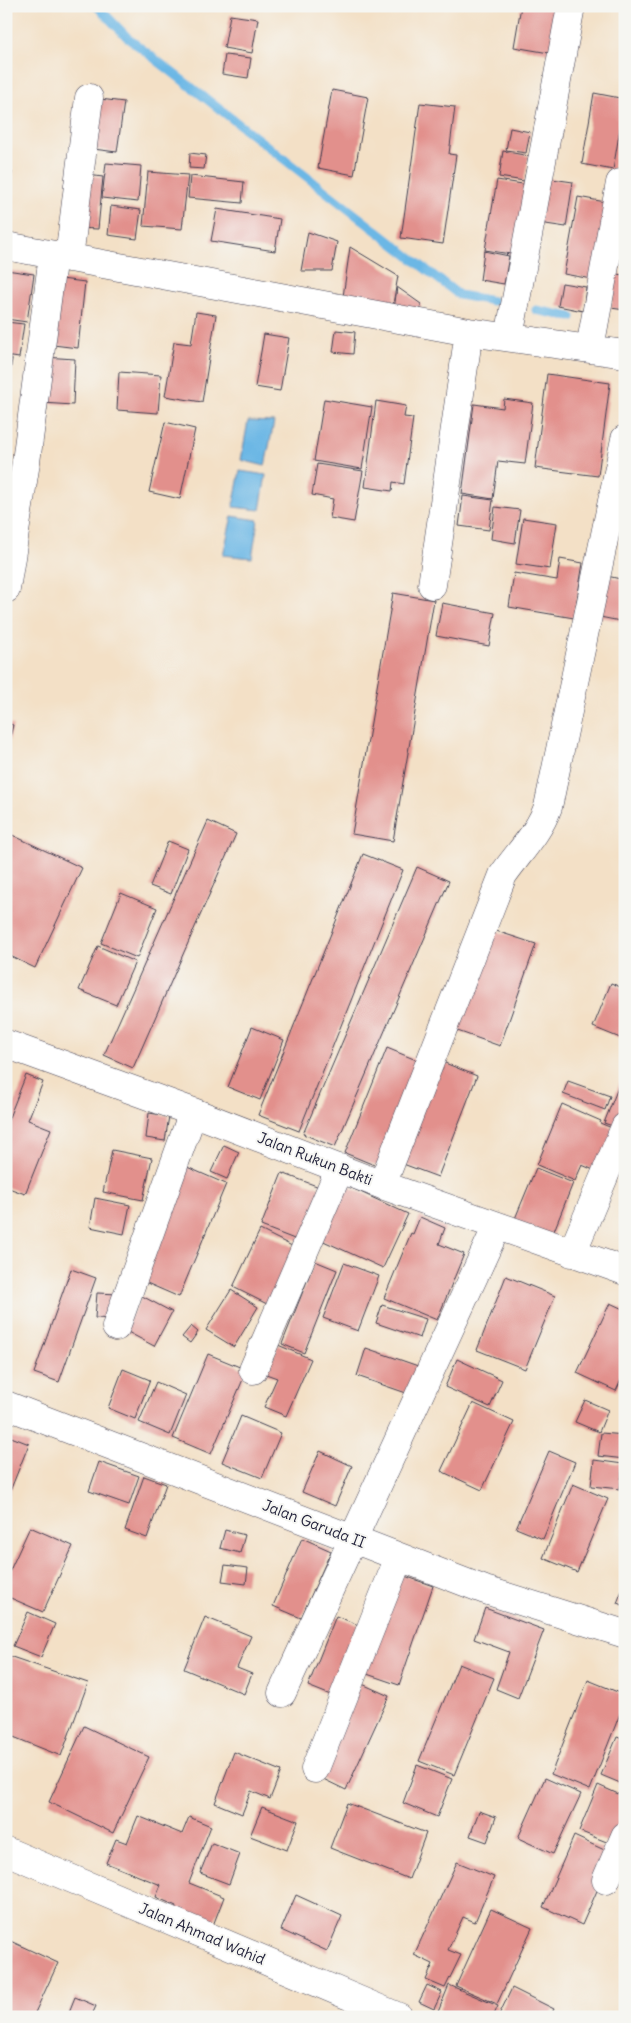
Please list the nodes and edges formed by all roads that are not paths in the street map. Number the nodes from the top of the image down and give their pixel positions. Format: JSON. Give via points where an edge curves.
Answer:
{"nodes":[{"id":1,"x":571,"y":6,"type":"edge"},
{"id":2,"x":89,"y":98,"type":"dead end"},
{"id":3,"x":620,"y":183,"type":"dead end"},
{"id":4,"x":6,"y":246,"type":"edge"},
{"id":5,"x":61,"y":257,"type":"junction"},
{"id":6,"x":469,"y":332,"type":"junction"},
{"id":7,"x":510,"y":337,"type":"junction"},
{"id":8,"x":590,"y":348,"type":"junction"},
{"id":9,"x":625,"y":354,"type":"edge"},
{"id":10,"x":625,"y":439,"type":"edge"},
{"id":11,"x":432,"y":585,"type":"dead end"},
{"id":12,"x":6,"y":589,"type":"edge"},
{"id":13,"x":6,"y":1044,"type":"edge"},
{"id":14,"x":193,"y":1112,"type":"junction"},
{"id":15,"x":625,"y":1127,"type":"edge"},
{"id":16,"x":340,"y":1168,"type":"junction"},
{"id":17,"x":382,"y":1185,"type":"junction"},
{"id":18,"x":497,"y":1226,"type":"junction"},
{"id":19,"x":572,"y":1253,"type":"junction"},
{"id":20,"x":625,"y":1271,"type":"edge"},
{"id":21,"x":116,"y":1327,"type":"dead end"},
{"id":22,"x":254,"y":1370,"type":"dead end"},
{"id":23,"x":6,"y":1405,"type":"edge"},
{"id":24,"x":354,"y":1540,"type":"junction"},
{"id":25,"x":399,"y":1557,"type":"junction"},
{"id":26,"x":625,"y":1634,"type":"edge"},
{"id":27,"x":282,"y":1693,"type":"dead end"},
{"id":28,"x":315,"y":1769,"type":"dead end"},
{"id":29,"x":625,"y":1836,"type":"edge"},
{"id":30,"x":6,"y":1851,"type":"edge"},
{"id":31,"x":606,"y":1880,"type":"dead end"},
{"id":32,"x":398,"y":2017,"type":"edge"}],
"edges":[{"from":1,"to":7,"type":"street"},
{"from":2,"to":5,"type":"street"},
{"from":3,"to":8,"type":"street"},
{"from":4,"to":5,"type":"street"},
{"from":5,"to":6,"type":"street"},
{"from":5,"to":12,"type":"street"},
{"from":6,"to":7,"type":"street"},
{"from":6,"to":11,"type":"street"},
{"from":7,"to":8,"type":"street"},
{"from":8,"to":9,"type":"street"},
{"from":10,"to":17,"type":"street","via":[[548,807],[542,823],[503,875]]},
{"from":13,"to":14,"type":"street","name":"Jalan Rukun Bakti"},
{"from":14,"to":16,"type":"street","name":"Jalan Rukun Bakti"},
{"from":14,"to":21,"type":"street"},
{"from":15,"to":19,"type":"street"},
{"from":16,"to":17,"type":"street","name":"Jalan Rukun Bakti"},
{"from":16,"to":22,"type":"street"},
{"from":17,"to":18,"type":"street","name":"Jalan Rukun Bakti"},
{"from":18,"to":19,"type":"street","name":"Jalan Rukun Bakti"},
{"from":18,"to":24,"type":"street"},
{"from":19,"to":20,"type":"street","name":"Jalan Rukun Bakti"},
{"from":23,"to":24,"type":"street","name":"Jalan Garuda II"},
{"from":24,"to":25,"type":"street","name":"Jalan Garuda II"},
{"from":24,"to":27,"type":"street"},
{"from":25,"to":26,"type":"street","name":"Jalan Garuda II","via":[[485,1590]]},
{"from":25,"to":28,"type":"street"},
{"from":29,"to":31,"type":"street"},
{"from":30,"to":32,"type":"street","name":"Jalan Ahmad Wahid"}]}
